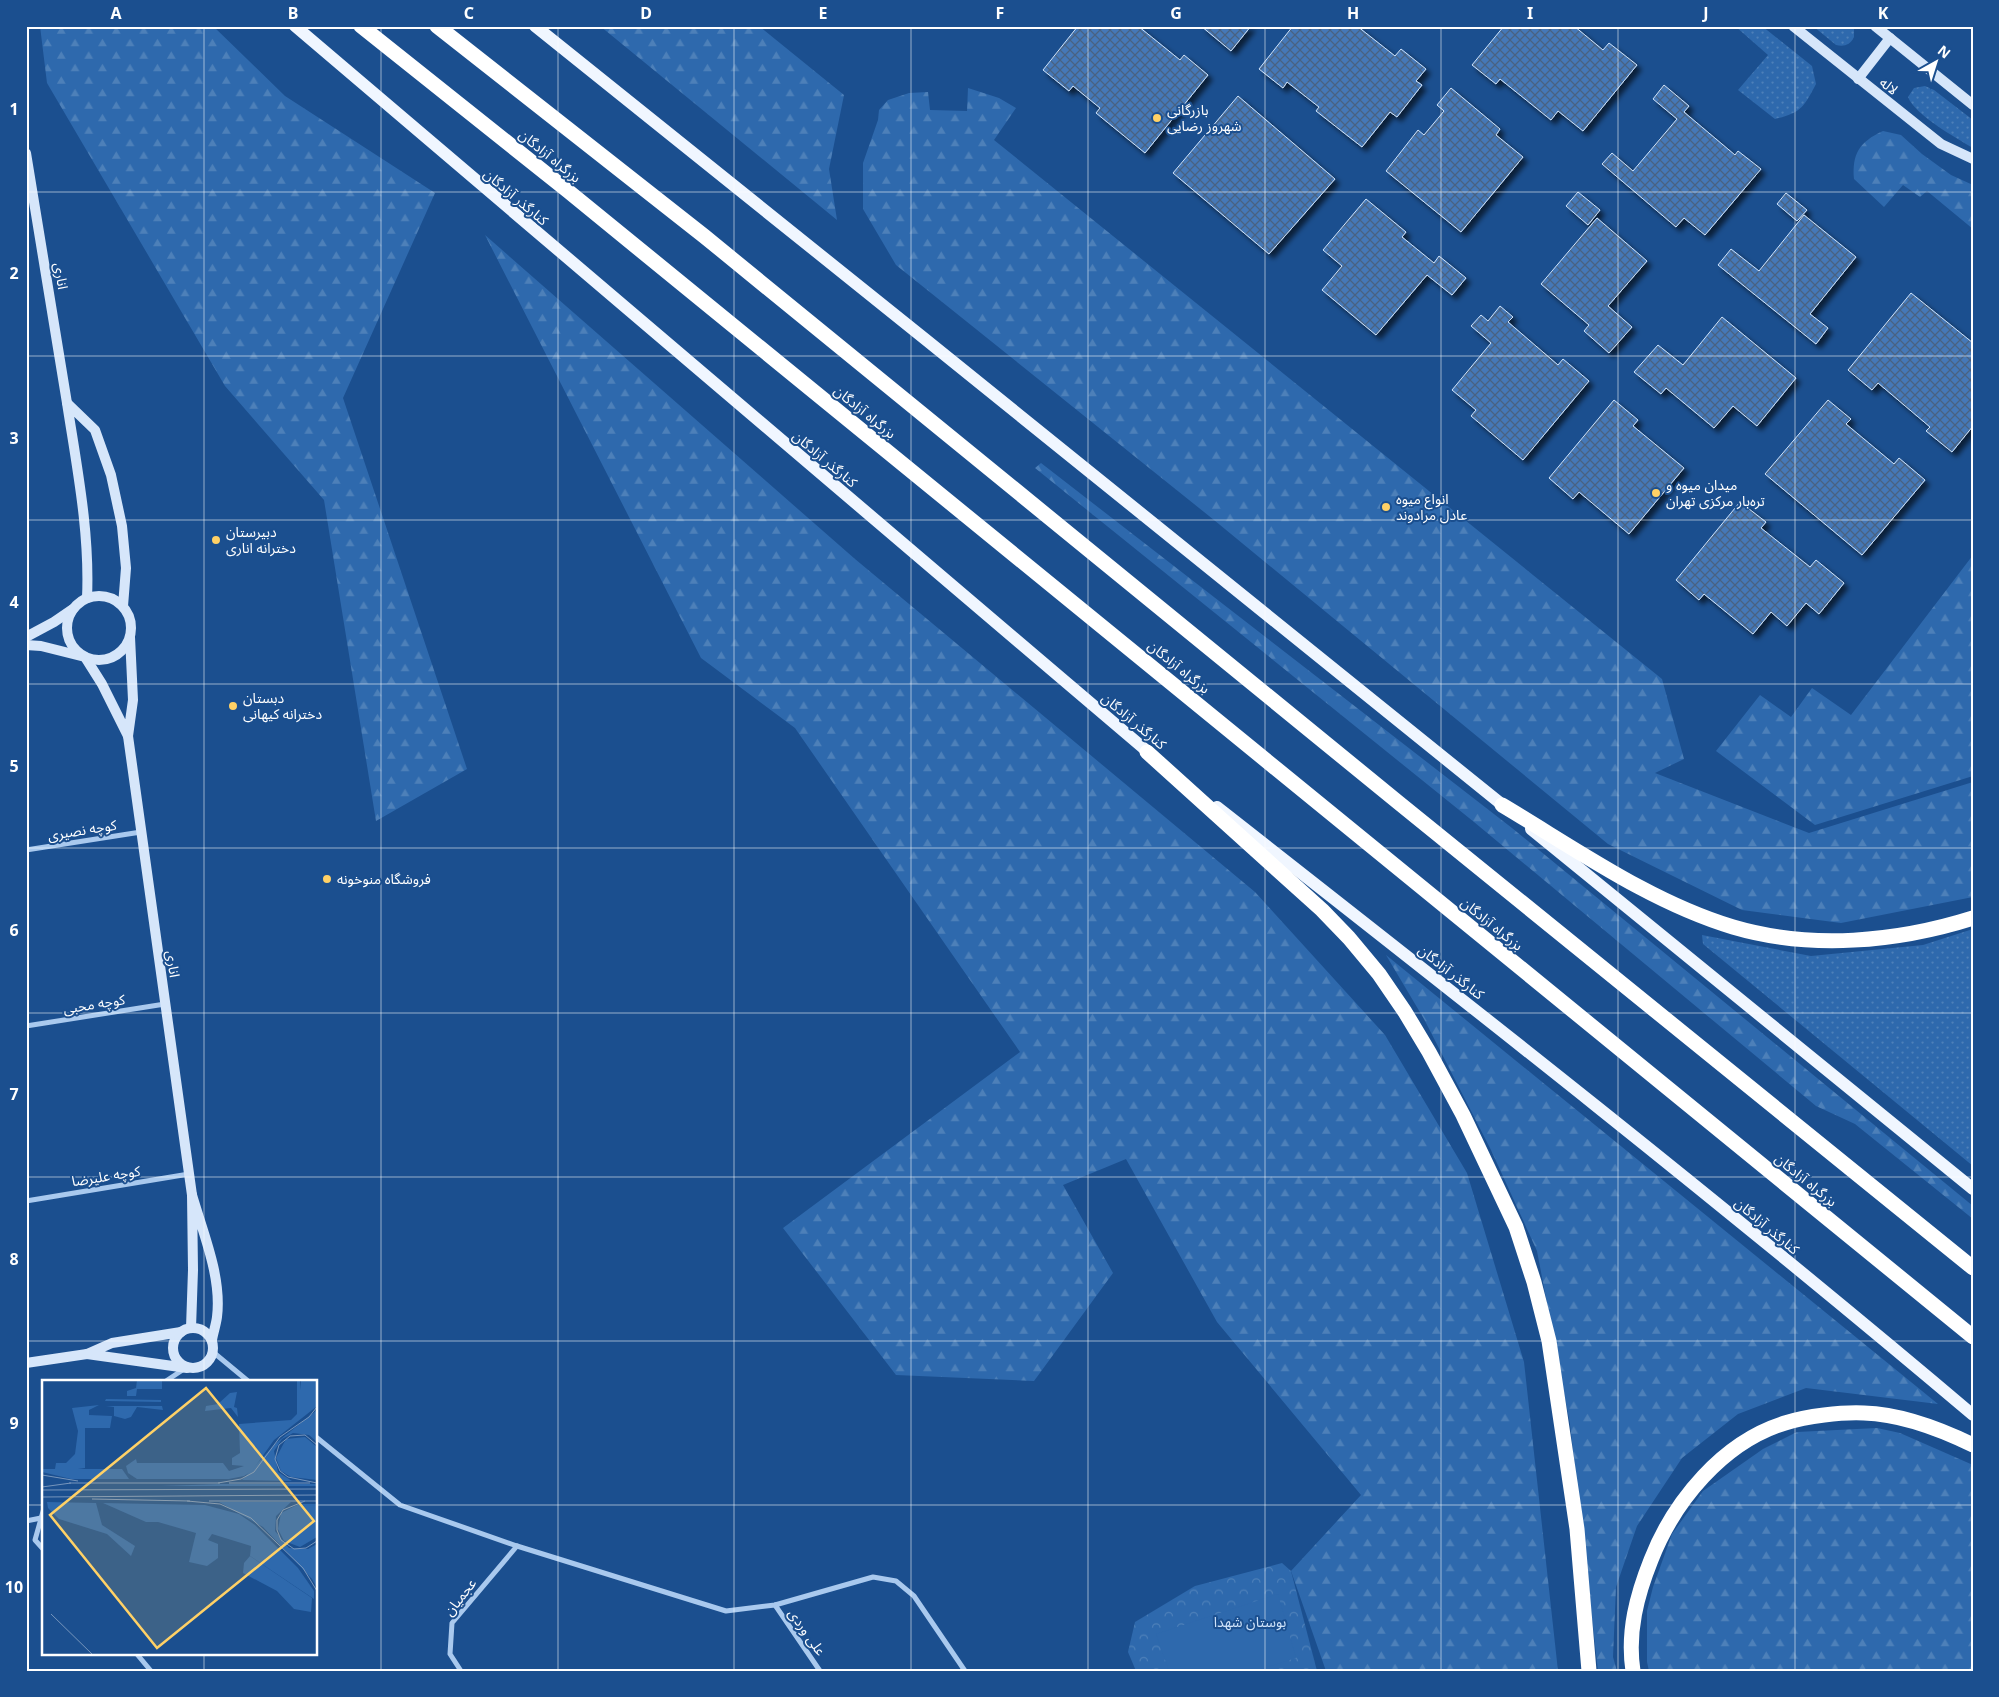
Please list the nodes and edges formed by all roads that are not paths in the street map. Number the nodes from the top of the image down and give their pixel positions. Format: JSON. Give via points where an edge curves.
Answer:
{"nodes":[{"id":1,"x":295,"y":26,"type":"edge"},
{"id":2,"x":361,"y":26,"type":"edge"},
{"id":3,"x":437,"y":26,"type":"edge"},
{"id":4,"x":535,"y":26,"type":"edge"},
{"id":5,"x":1793,"y":26,"type":"edge"},
{"id":6,"x":1875,"y":26,"type":"edge"},
{"id":7,"x":1890,"y":38,"type":"junction"},
{"id":8,"x":1858,"y":79,"type":"junction"},
{"id":9,"x":1973,"y":105,"type":"edge"},
{"id":10,"x":26,"y":153,"type":"edge"},
{"id":11,"x":1973,"y":160,"type":"edge"},
{"id":12,"x":67,"y":403,"type":"junction"},
{"id":13,"x":87,"y":598,"type":"junction"},
{"id":14,"x":123,"y":606,"type":"junction"},
{"id":15,"x":74,"y":609,"type":"junction"},
{"id":16,"x":26,"y":637,"type":"edge"},
{"id":17,"x":130,"y":637,"type":"junction"},
{"id":18,"x":26,"y":645,"type":"edge"},
{"id":19,"x":85,"y":656,"type":"junction"},
{"id":20,"x":128,"y":736,"type":"junction"},
{"id":21,"x":1147,"y":752,"type":"junction"},
{"id":22,"x":1502,"y":805,"type":"junction"},
{"id":23,"x":141,"y":832,"type":"junction"},
{"id":24,"x":26,"y":850,"type":"edge"},
{"id":25,"x":1973,"y":918,"type":"edge"},
{"id":26,"x":165,"y":1004,"type":"junction"},
{"id":27,"x":26,"y":1026,"type":"edge"},
{"id":28,"x":189,"y":1174,"type":"junction"},
{"id":29,"x":1973,"y":1189,"type":"edge"},
{"id":30,"x":192,"y":1195,"type":"junction"},
{"id":31,"x":26,"y":1201,"type":"edge"},
{"id":32,"x":1973,"y":1268,"type":"edge"},
{"id":33,"x":186,"y":1330,"type":"junction"},
{"id":34,"x":1973,"y":1337,"type":"edge"},
{"id":35,"x":212,"y":1340,"type":"junction"},
{"id":36,"x":213,"y":1352,"type":"junction"},
{"id":37,"x":87,"y":1354,"type":"junction"},
{"id":38,"x":26,"y":1364,"type":"edge"},
{"id":39,"x":186,"y":1368,"type":"junction"},
{"id":40,"x":168,"y":1380,"type":"edge"},
{"id":41,"x":247,"y":1380,"type":"edge"},
{"id":42,"x":1973,"y":1415,"type":"edge"},
{"id":43,"x":318,"y":1439,"type":"edge"},
{"id":44,"x":1973,"y":1445,"type":"edge"},
{"id":45,"x":42,"y":1515,"type":"edge"},
{"id":46,"x":41,"y":1518,"type":"junction"},
{"id":47,"x":26,"y":1521,"type":"edge"},
{"id":48,"x":517,"y":1546,"type":"junction"},
{"id":49,"x":42,"y":1548,"type":"edge"},
{"id":50,"x":775,"y":1605,"type":"junction"},
{"id":51,"x":137,"y":1654,"type":"edge"},
{"id":52,"x":151,"y":1671,"type":"edge"},
{"id":53,"x":461,"y":1671,"type":"edge"},
{"id":54,"x":820,"y":1671,"type":"edge"},
{"id":55,"x":965,"y":1671,"type":"edge"},
{"id":56,"x":1589,"y":1671,"type":"edge"},
{"id":57,"x":1633,"y":1671,"type":"edge"}],
"edges":[{"from":1,"to":21,"type":"main road","name":"کنارگذر آزادگان"},
{"from":2,"to":34,"type":"highway","name":"بزرگراه آزادگان","via":[[599,216]]},
{"from":3,"to":32,"type":"highway","via":[[711,243]]},
{"from":4,"to":22,"type":"main road"},
{"from":5,"to":8,"type":"street","name":"لاله"},
{"from":6,"to":7,"type":"street"},
{"from":7,"to":8,"type":"street"},
{"from":7,"to":9,"type":"street"},
{"from":8,"to":11,"type":"street","name":"لاله","via":[[1941,144]]},
{"from":10,"to":12,"type":"street","name":"اناری"},
{"from":12,"to":13,"type":"street","name":"اناری","via":[[83,509],[89,570]]},
{"from":12,"to":14,"type":"street","via":[[95,430],[111,475],[122,526],[126,568]]},
{"from":13,"to":14,"type":"street","via":[[106,597]]},
{"from":13,"to":15,"type":"street"},
{"from":14,"to":17,"type":"street","via":[[132,626]]},
{"from":15,"to":16,"type":"street"},
{"from":15,"to":19,"type":"street","via":[[67,630],[76,650]]},
{"from":17,"to":19,"type":"street","via":[[120,653],[112,657],[103,660]]},
{"from":17,"to":20,"type":"street","name":"اناری","via":[[133,700]]},
{"from":18,"to":19,"type":"street"},
{"from":19,"to":20,"type":"street","name":"اناری"},
{"from":20,"to":23,"type":"street","name":"اناری"},
{"from":21,"to":42,"type":"main road","name":"کنارگذر آزادگان","via":[[1522,1046]]},
{"from":21,"to":56,"type":"highway","via":[[1322,910],[1373,967],[1429,1052],[1485,1160],[1516,1227],[1548,1341],[1577,1529]]},
{"from":22,"to":25,"type":"highway","via":[[1643,889],[1698,914],[1761,934],[1846,941],[1932,930]]},
{"from":22,"to":29,"type":"main road"},
{"from":23,"to":24,"type":"street","name":"کوچه نصیری"},
{"from":23,"to":26,"type":"street","name":"اناری"},
{"from":26,"to":27,"type":"street","name":"کوچه محبی"},
{"from":26,"to":28,"type":"street","name":"اناری"},
{"from":28,"to":30,"type":"street","name":"اناری"},
{"from":28,"to":31,"type":"street","name":"کوچه علیرضا"},
{"from":30,"to":33,"type":"street","name":"اناری","via":[[193,1270]]},
{"from":30,"to":35,"type":"street","name":"اناری","via":[[211,1258],[216,1288],[217,1316]]},
{"from":33,"to":35,"type":"street","via":[[203,1331]]},
{"from":33,"to":37,"type":"street","via":[[112,1343]]},
{"from":33,"to":39,"type":"street","via":[[173,1342],[176,1360]]},
{"from":35,"to":36,"type":"street"},
{"from":36,"to":39,"type":"street","via":[[199,1368]]},
{"from":36,"to":41,"type":"street"},
{"from":37,"to":38,"type":"street"},
{"from":37,"to":39,"type":"street"},
{"from":39,"to":40,"type":"street"},
{"from":43,"to":48,"type":"street","via":[[400,1505]]},
{"from":44,"to":57,"type":"highway","via":[[1914,1422],[1864,1413],[1785,1423],[1751,1438],[1722,1458],[1686,1496],[1660,1537],[1634,1610],[1630,1639]]},
{"from":45,"to":46,"type":"street"},
{"from":46,"to":47,"type":"street"},
{"from":46,"to":49,"type":"street","via":[[35,1540]]},
{"from":48,"to":50,"type":"street","via":[[726,1611]]},
{"from":48,"to":53,"type":"street","name":"عجمیان","via":[[452,1623],[450,1654]]},
{"from":50,"to":54,"type":"street","name":"علی وردی"},
{"from":50,"to":55,"type":"street","via":[[873,1577],[896,1581],[914,1596]]},
{"from":51,"to":52,"type":"street"}]}
